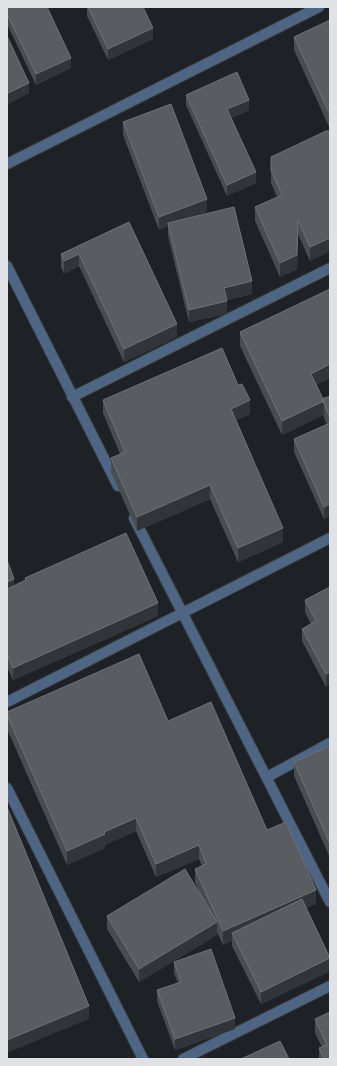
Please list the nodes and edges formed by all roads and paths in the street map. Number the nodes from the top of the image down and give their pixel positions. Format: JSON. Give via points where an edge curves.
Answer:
{"nodes":[{"id":1,"x":318,"y":7,"type":"edge"},
{"id":2,"x":7,"y":164,"type":"edge"},
{"id":3,"x":7,"y":266,"type":"edge"},
{"id":4,"x":330,"y":268,"type":"edge"},
{"id":5,"x":72,"y":397,"type":"junction"},
{"id":6,"x":122,"y":495,"type":"edge"},
{"id":7,"x":130,"y":508,"type":"edge"},
{"id":8,"x":330,"y":538,"type":"edge"},
{"id":9,"x":183,"y":613,"type":"junction"},
{"id":10,"x":7,"y":702,"type":"edge"},
{"id":11,"x":330,"y":743,"type":"edge"},
{"id":12,"x":267,"y":778,"type":"junction"},
{"id":13,"x":7,"y":788,"type":"edge"},
{"id":14,"x":330,"y":902,"type":"edge"},
{"id":15,"x":330,"y":986,"type":"edge"},
{"id":16,"x":143,"y":1059,"type":"edge"},
{"id":17,"x":183,"y":1059,"type":"edge"}],
"edges":[{"from":1,"to":2,"type":"street"},
{"from":3,"to":5,"type":"street"},
{"from":4,"to":5,"type":"street"},
{"from":5,"to":6,"type":"street"},
{"from":7,"to":9,"type":"street"},
{"from":8,"to":9,"type":"street"},
{"from":9,"to":10,"type":"street"},
{"from":9,"to":12,"type":"street"},
{"from":11,"to":12,"type":"street"},
{"from":12,"to":14,"type":"street"},
{"from":13,"to":16,"type":"street"},
{"from":15,"to":17,"type":"street"}]}
